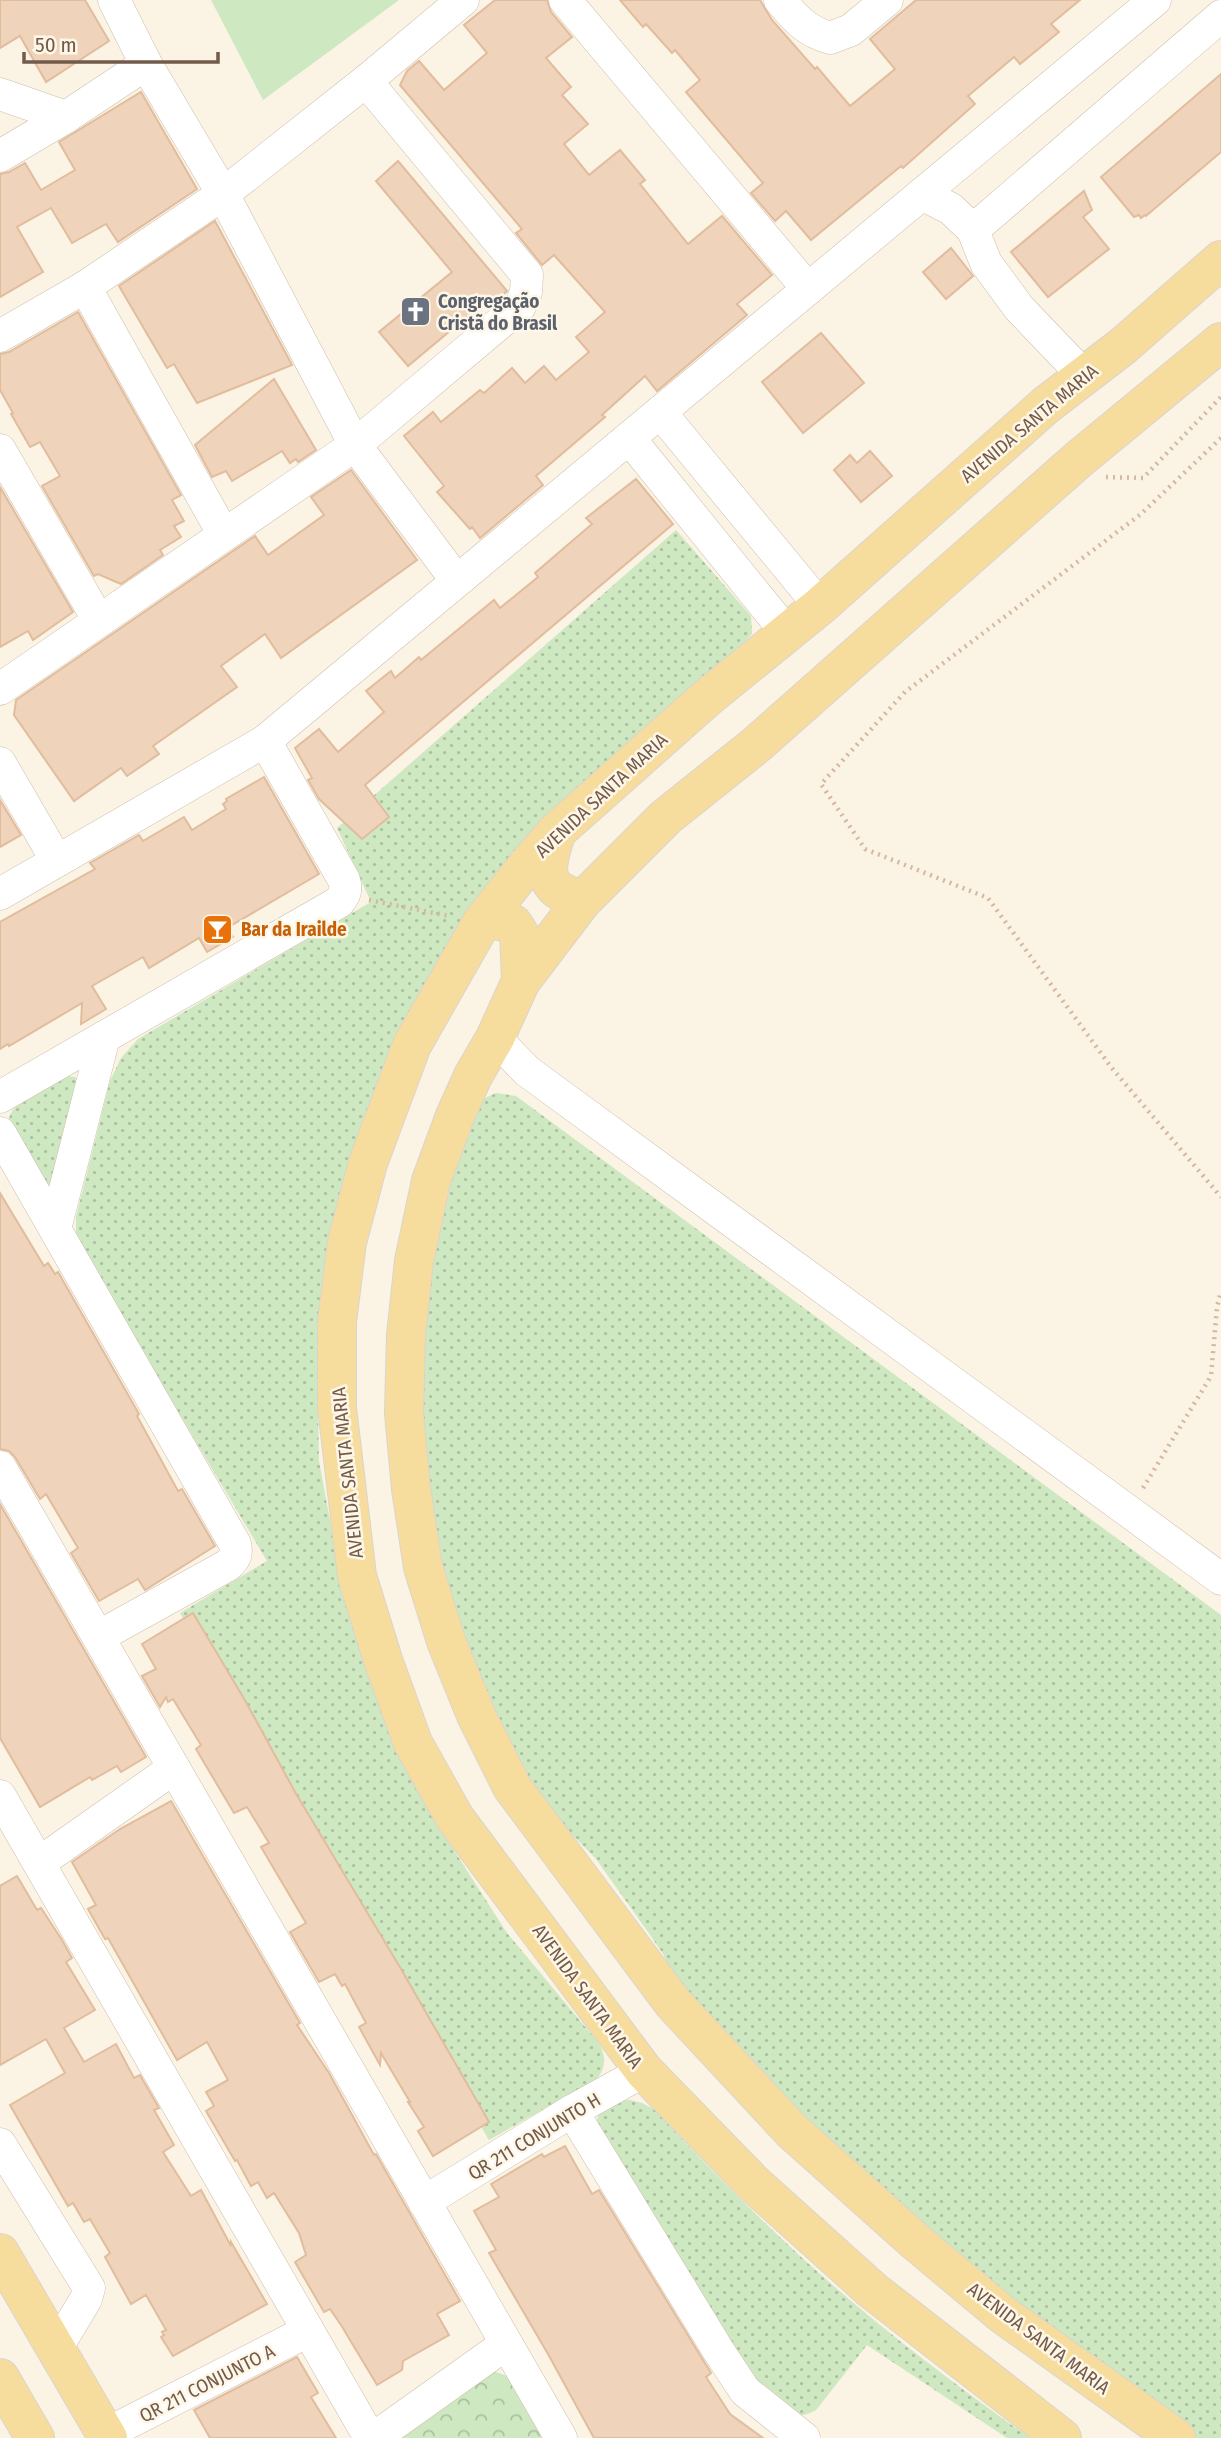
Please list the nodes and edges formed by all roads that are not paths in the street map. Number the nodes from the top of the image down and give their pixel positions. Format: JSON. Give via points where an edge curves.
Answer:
{"nodes":[{"id":1,"x":114,"y":0,"type":"edge"},
{"id":2,"x":463,"y":0,"type":"edge"},
{"id":3,"x":565,"y":0,"type":"edge"},
{"id":4,"x":780,"y":0,"type":"edge"},
{"id":5,"x":887,"y":0,"type":"edge"},
{"id":6,"x":1155,"y":0,"type":"edge"},
{"id":7,"x":1221,"y":16,"type":"edge"},
{"id":8,"x":146,"y":64,"type":"junction"},
{"id":9,"x":366,"y":81,"type":"junction"},
{"id":10,"x":0,"y":94,"type":"edge"},
{"id":11,"x":66,"y":117,"type":"junction"},
{"id":12,"x":0,"y":156,"type":"edge"},
{"id":13,"x":223,"y":194,"type":"junction"},
{"id":14,"x":922,"y":194,"type":"junction"},
{"id":15,"x":973,"y":230,"type":"junction"},
{"id":16,"x":1221,"y":260,"type":"edge"},
{"id":17,"x":85,"y":287,"type":"junction"},
{"id":18,"x":808,"y":289,"type":"junction"},
{"id":19,"x":0,"y":336,"type":"edge"},
{"id":20,"x":1221,"y":342,"type":"edge"},
{"id":21,"x":1123,"y":346,"type":"junction"},
{"id":22,"x":1084,"y":376,"type":"junction"},
{"id":23,"x":1156,"y":395,"type":"junction"},
{"id":24,"x":1046,"y":405,"type":"junction"},
{"id":25,"x":660,"y":412,"type":"junction"},
{"id":26,"x":629,"y":438,"type":"junction"},
{"id":27,"x":355,"y":444,"type":"junction"},
{"id":28,"x":0,"y":450,"type":"edge"},
{"id":29,"x":1079,"y":459,"type":"junction"},
{"id":30,"x":224,"y":535,"type":"junction"},
{"id":31,"x":457,"y":581,"type":"junction"},
{"id":32,"x":820,"y":606,"type":"junction"},
{"id":33,"x":99,"y":621,"type":"junction"},
{"id":34,"x":788,"y":633,"type":"junction"},
{"id":35,"x":0,"y":689,"type":"edge"},
{"id":36,"x":265,"y":741,"type":"junction"},
{"id":37,"x":0,"y":763,"type":"edge"},
{"id":38,"x":557,"y":831,"type":"junction"},
{"id":39,"x":57,"y":861,"type":"junction"},
{"id":40,"x":0,"y":894,"type":"edge"},
{"id":41,"x":582,"y":901,"type":"junction"},
{"id":42,"x":482,"y":922,"type":"junction"},
{"id":43,"x":521,"y":981,"type":"junction"},
{"id":44,"x":104,"y":1037,"type":"junction"},
{"id":45,"x":495,"y":1038,"type":"junction"},
{"id":46,"x":0,"y":1097,"type":"edge"},
{"id":47,"x":0,"y":1133,"type":"edge"},
{"id":48,"x":55,"y":1229,"type":"junction"},
{"id":49,"x":0,"y":1467,"type":"edge"},
{"id":50,"x":1221,"y":1580,"type":"edge"},
{"id":51,"x":98,"y":1637,"type":"junction"},
{"id":52,"x":174,"y":1768,"type":"junction"},
{"id":53,"x":0,"y":1796,"type":"edge"},
{"id":54,"x":38,"y":1863,"type":"junction"},
{"id":55,"x":644,"y":2071,"type":"junction"},
{"id":56,"x":572,"y":2111,"type":"junction"},
{"id":57,"x":0,"y":2144,"type":"edge"},
{"id":58,"x":424,"y":2202,"type":"junction"},
{"id":59,"x":0,"y":2253,"type":"edge"},
{"id":60,"x":308,"y":2331,"type":"junction"},
{"id":61,"x":506,"y":2344,"type":"junction"},
{"id":62,"x":56,"y":2349,"type":"junction"},
{"id":63,"x":0,"y":2378,"type":"edge"},
{"id":64,"x":107,"y":2436,"type":"edge"},
{"id":65,"x":35,"y":2438,"type":"edge"},
{"id":66,"x":372,"y":2438,"type":"edge"},
{"id":67,"x":561,"y":2438,"type":"edge"},
{"id":68,"x":804,"y":2438,"type":"edge"},
{"id":69,"x":1062,"y":2438,"type":"edge"},
{"id":70,"x":1176,"y":2438,"type":"edge"}],
"edges":[{"from":1,"to":8,"type":"street"},
{"from":2,"to":9,"type":"street"},
{"from":3,"to":18,"type":"street"},
{"from":4,"to":5,"type":"street","via":[[813,33],[830,38],[851,30]]},
{"from":6,"to":14,"type":"street"},
{"from":7,"to":15,"type":"street"},
{"from":8,"to":11,"type":"street"},
{"from":8,"to":13,"type":"street"},
{"from":9,"to":13,"type":"street"},
{"from":9,"to":27,"type":"street","via":[[527,275],[520,306]]},
{"from":10,"to":11,"type":"street"},
{"from":11,"to":12,"type":"street"},
{"from":13,"to":17,"type":"street"},
{"from":13,"to":27,"type":"street"},
{"from":14,"to":15,"type":"street","via":[[951,209]]},
{"from":14,"to":18,"type":"street"},
{"from":15,"to":22,"type":"street","via":[[986,263],[1019,307]]},
{"from":16,"to":21,"type":"main road","name":"AVENIDA SANTA MARIA"},
{"from":17,"to":19,"type":"street"},
{"from":17,"to":30,"type":"street"},
{"from":18,"to":25,"type":"street"},
{"from":20,"to":23,"type":"main road","name":"AVENIDA SANTA MARIA"},
{"from":21,"to":22,"type":"main road","name":"AVENIDA SANTA MARIA"},
{"from":21,"to":23,"type":"main road","via":[[1126,386],[1140,394]]},
{"from":22,"to":24,"type":"main road","name":"AVENIDA SANTA MARIA"},
{"from":23,"to":29,"type":"main road","name":"AVENIDA SANTA MARIA"},
{"from":24,"to":29,"type":"main road","via":[[1082,421]]},
{"from":24,"to":32,"type":"main road","name":"AVENIDA SANTA MARIA"},
{"from":25,"to":26,"type":"street"},
{"from":25,"to":32,"type":"street"},
{"from":26,"to":31,"type":"street"},
{"from":26,"to":34,"type":"street"},
{"from":27,"to":30,"type":"street"},
{"from":27,"to":31,"type":"street"},
{"from":28,"to":33,"type":"street"},
{"from":29,"to":41,"type":"main road","name":"AVENIDA SANTA MARIA","via":[[755,745],[666,817]]},
{"from":30,"to":33,"type":"street"},
{"from":31,"to":36,"type":"street"},
{"from":32,"to":34,"type":"main road","name":"AVENIDA SANTA MARIA"},
{"from":33,"to":35,"type":"street"},
{"from":34,"to":38,"type":"main road","name":"AVENIDA SANTA MARIA"},
{"from":36,"to":39,"type":"street"},
{"from":36,"to":44,"type":"street","via":[[344,880],[344,896]]},
{"from":37,"to":39,"type":"street"},
{"from":38,"to":41,"type":"main road","via":[[549,877],[555,887]]},
{"from":38,"to":42,"type":"main road","name":"AVENIDA SANTA MARIA"},
{"from":39,"to":40,"type":"street"},
{"from":41,"to":43,"type":"main road","name":"AVENIDA SANTA MARIA"},
{"from":42,"to":43,"type":"main road","via":[[513,924],[519,933]]},
{"from":42,"to":55,"type":"main road","name":"AVENIDA SANTA MARIA","via":[[412,1045],[368,1163],[347,1242],[337,1322],[337,1408],[357,1576],[413,1743],[456,1818]]},
{"from":43,"to":45,"type":"main road","name":"AVENIDA SANTA MARIA"},
{"from":44,"to":46,"type":"street"},
{"from":44,"to":48,"type":"street"},
{"from":45,"to":50,"type":"street","via":[[527,1072]]},
{"from":45,"to":70,"type":"main road","name":"AVENIDA SANTA MARIA","via":[[455,1116],[432,1181],[414,1261],[404,1413],[424,1567],[446,1641],[512,1787],[673,2003],[790,2130],[1002,2314]]},
{"from":47,"to":48,"type":"street"},
{"from":48,"to":51,"type":"street","via":[[237,1552],[228,1565]]},
{"from":49,"to":51,"type":"street"},
{"from":51,"to":52,"type":"street"},
{"from":52,"to":54,"type":"street"},
{"from":52,"to":58,"type":"street"},
{"from":53,"to":54,"type":"street"},
{"from":54,"to":60,"type":"street"},
{"from":55,"to":56,"type":"street","name":"QR 211 CONJUNTO H"},
{"from":55,"to":69,"type":"main road","name":"AVENIDA SANTA MARIA","via":[[754,2184],[872,2290]]},
{"from":56,"to":58,"type":"street","name":"QR 211 CONJUNTO H"},
{"from":56,"to":68,"type":"street","via":[[745,2391]]},
{"from":57,"to":62,"type":"street","via":[[89,2288]]},
{"from":58,"to":61,"type":"street"},
{"from":59,"to":62,"type":"main road"},
{"from":60,"to":64,"type":"street","name":"QR 211 CONJUNTO A"},
{"from":60,"to":66,"type":"street"},
{"from":61,"to":66,"type":"street"},
{"from":61,"to":67,"type":"street"},
{"from":62,"to":64,"type":"main road"},
{"from":63,"to":65,"type":"main road"}]}
